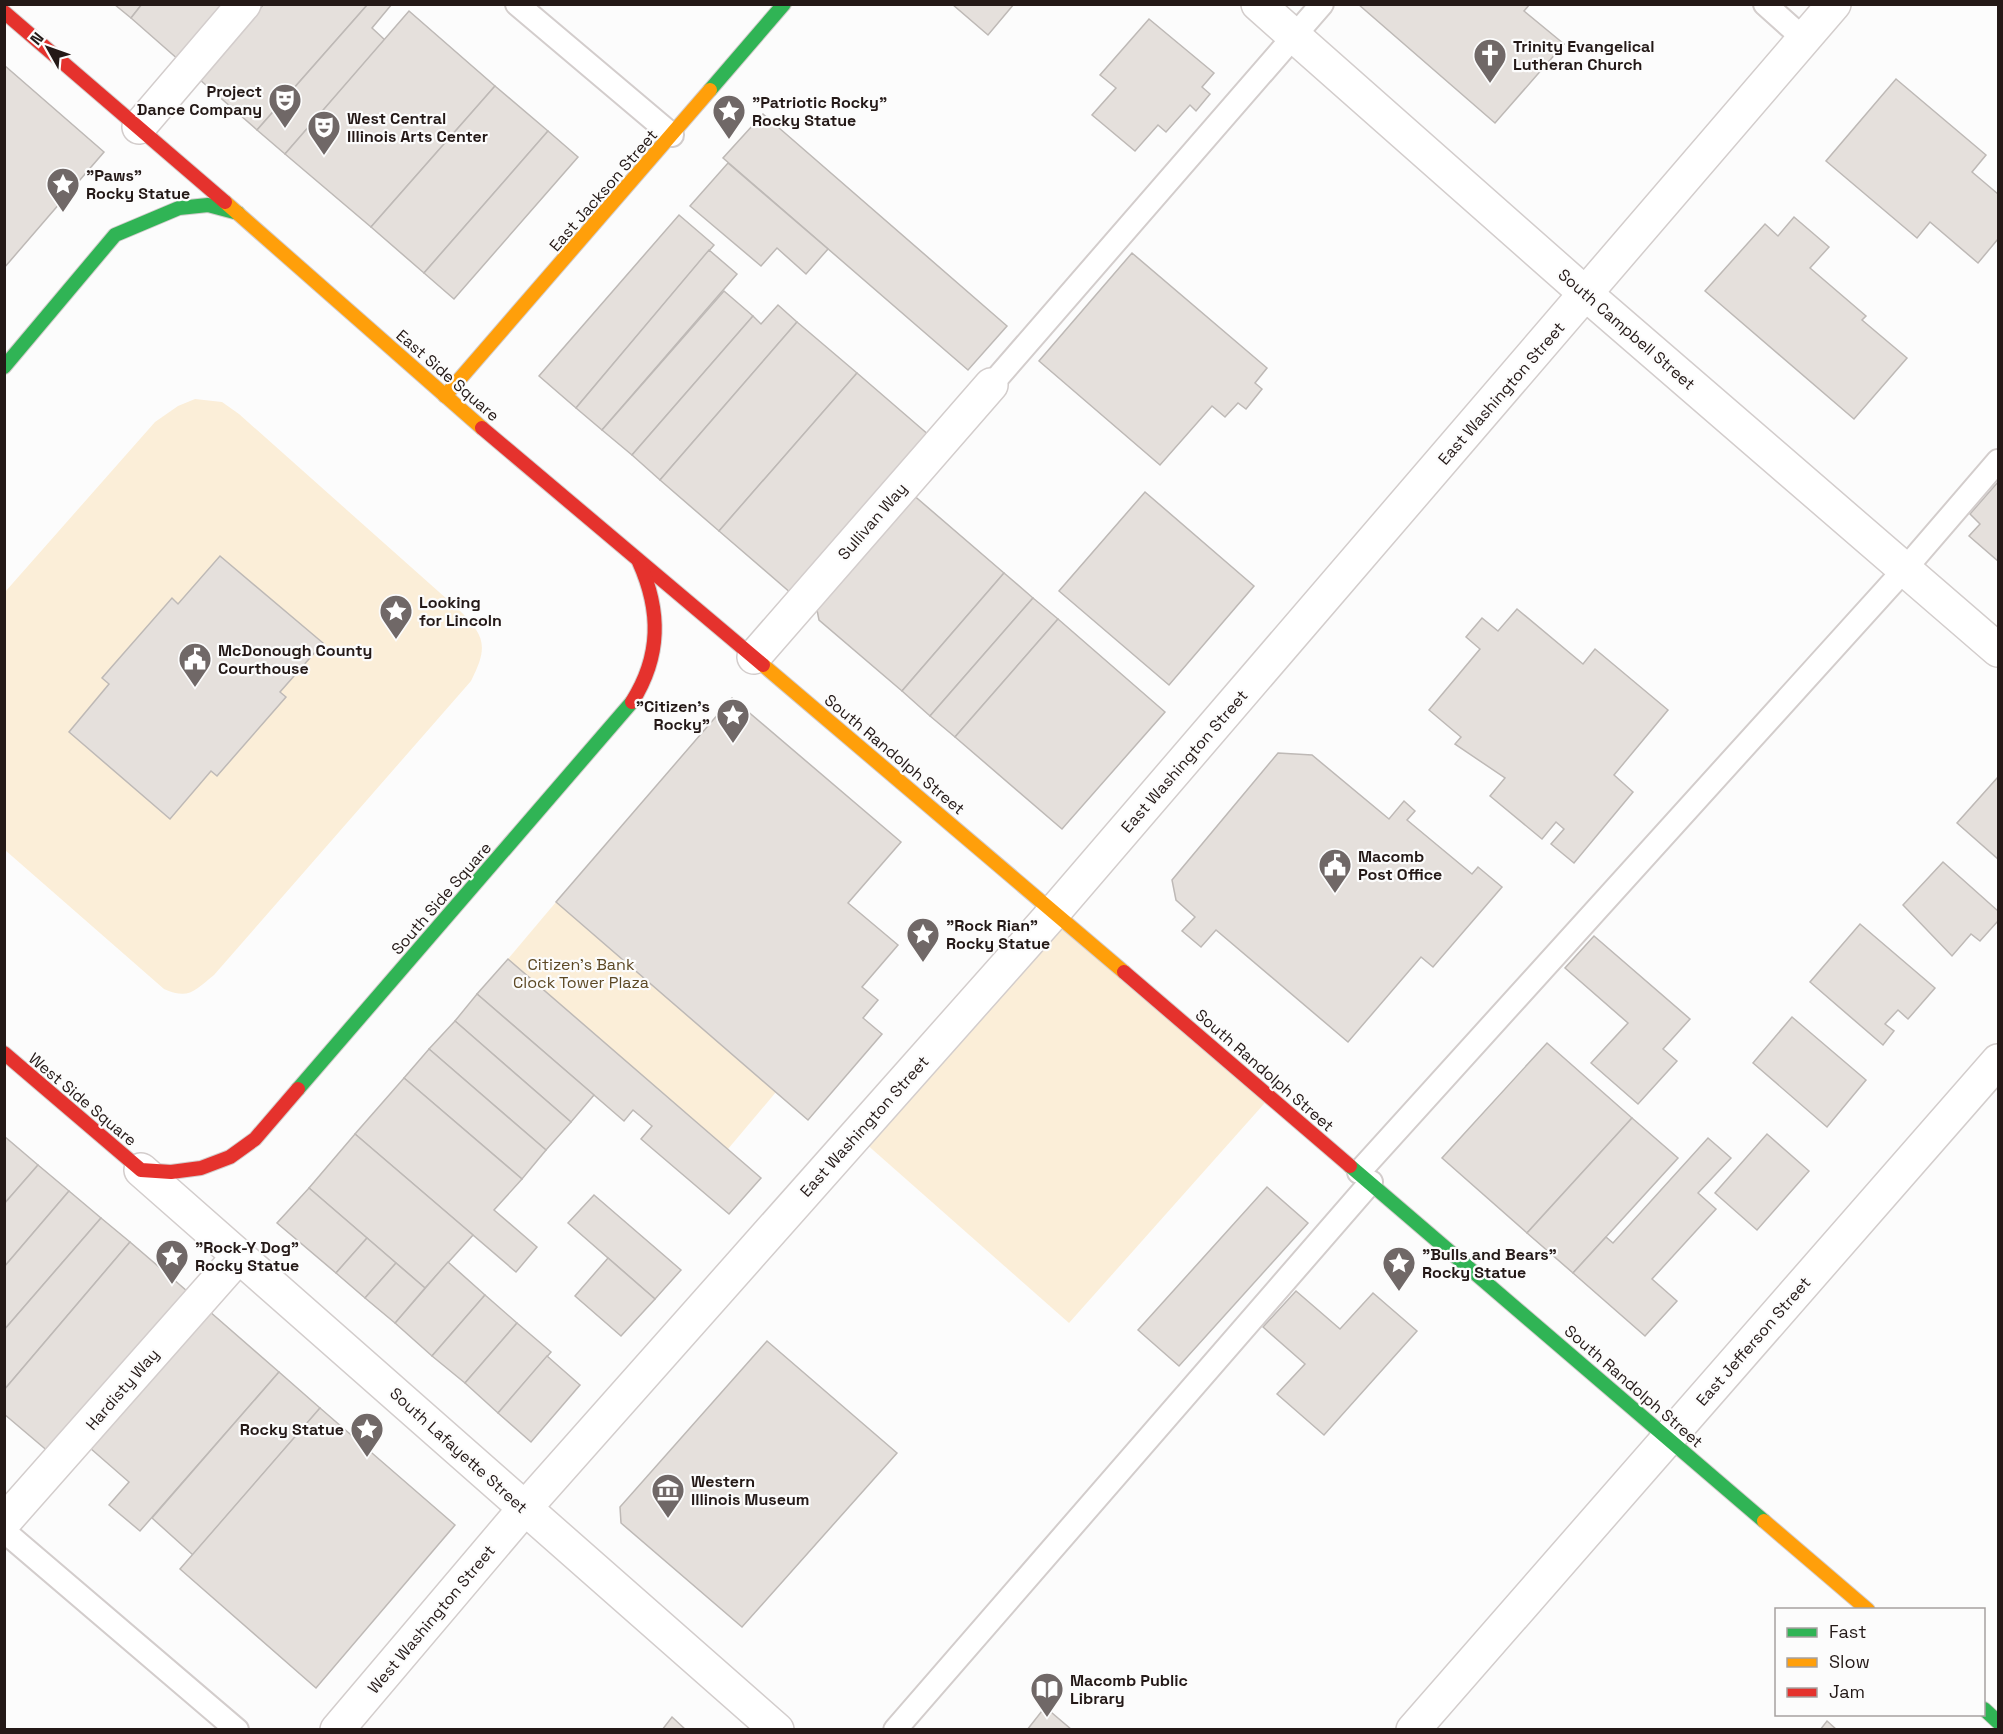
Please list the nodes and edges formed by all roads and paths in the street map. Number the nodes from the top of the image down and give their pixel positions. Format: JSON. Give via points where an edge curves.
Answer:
{"nodes":[{"id":1,"x":244,"y":4,"type":"edge"},
{"id":2,"x":517,"y":4,"type":"edge"},
{"id":3,"x":784,"y":4,"type":"edge"},
{"id":4,"x":1258,"y":4,"type":"edge"},
{"id":5,"x":1322,"y":4,"type":"edge"},
{"id":6,"x":1765,"y":4,"type":"edge"},
{"id":7,"x":1834,"y":4,"type":"edge"},
{"id":8,"x":4,"y":12,"type":"edge"},
{"id":9,"x":1295,"y":36,"type":"junction"},
{"id":10,"x":1804,"y":39,"type":"junction"},
{"id":11,"x":139,"y":127,"type":"junction"},
{"id":12,"x":672,"y":135,"type":"junction"},
{"id":13,"x":240,"y":214,"type":"junction"},
{"id":14,"x":1587,"y":294,"type":"junction"},
{"id":15,"x":4,"y":367,"type":"edge"},
{"id":16,"x":991,"y":386,"type":"joint"},
{"id":17,"x":445,"y":396,"type":"junction"},
{"id":18,"x":1998,"y":461,"type":"edge"},
{"id":19,"x":637,"y":558,"type":"junction"},
{"id":20,"x":1905,"y":569,"type":"junction"},
{"id":21,"x":1998,"y":650,"type":"edge"},
{"id":22,"x":754,"y":657,"type":"junction"},
{"id":23,"x":1054,"y":912,"type":"junction"},
{"id":24,"x":4,"y":1053,"type":"edge"},
{"id":25,"x":1998,"y":1061,"type":"edge"},
{"id":26,"x":141,"y":1170,"type":"junction"},
{"id":27,"x":1365,"y":1177,"type":"junction"},
{"id":28,"x":239,"y":1256,"type":"junction"},
{"id":29,"x":1668,"y":1437,"type":"junction"},
{"id":30,"x":525,"y":1508,"type":"junction"},
{"id":31,"x":4,"y":1522,"type":"edge"},
{"id":32,"x":4,"y":1531,"type":"edge"},
{"id":33,"x":1866,"y":1608,"type":"edge"},
{"id":34,"x":1985,"y":1711,"type":"edge"},
{"id":35,"x":1998,"y":1722,"type":"edge"},
{"id":36,"x":237,"y":1730,"type":"edge"},
{"id":37,"x":337,"y":1730,"type":"edge"},
{"id":38,"x":777,"y":1730,"type":"edge"},
{"id":39,"x":895,"y":1730,"type":"edge"},
{"id":40,"x":1413,"y":1730,"type":"edge"}],
"edges":[{"from":1,"to":11,"type":"street"},
{"from":2,"to":12,"type":"lane"},
{"from":3,"to":12,"type":"street","name":"East Jackson Street"},
{"from":4,"to":9,"type":"street","name":"South Campbell Street"},
{"from":5,"to":9,"type":"lane"},
{"from":6,"to":10,"type":"lane"},
{"from":7,"to":10,"type":"street","name":"East Washington Street"},
{"from":8,"to":11,"type":"street","name":"East Side Square"},
{"from":9,"to":14,"type":"street","name":"South Campbell Street"},
{"from":9,"to":16,"type":"lane"},
{"from":10,"to":14,"type":"street","name":"East Washington Street"},
{"from":11,"to":13,"type":"street","name":"East Side Square"},
{"from":12,"to":17,"type":"street","name":"East Jackson Street"},
{"from":13,"to":15,"type":"street","via":[[208,205],[179,208],[115,235]]},
{"from":13,"to":17,"type":"street","name":"East Side Square"},
{"from":14,"to":20,"type":"street","name":"South Campbell Street"},
{"from":14,"to":23,"type":"street","name":"East Washington Street"},
{"from":16,"to":22,"type":"street","name":"Sullivan Way"},
{"from":17,"to":19,"type":"street","name":"East Side Square"},
{"from":18,"to":20,"type":"lane"},
{"from":19,"to":22,"type":"street","name":"South Randolph Street"},
{"from":19,"to":26,"type":"street","name":"South Side Square","via":[[651,585],[657,615],[656,645],[648,675],[633,701],[255,1139],[230,1157],[201,1168]]},
{"from":20,"to":21,"type":"street","name":"South Campbell Street"},
{"from":20,"to":27,"type":"lane"},
{"from":22,"to":23,"type":"street","name":"South Randolph Street"},
{"from":23,"to":27,"type":"street","name":"South Randolph Street"},
{"from":23,"to":30,"type":"street","name":"East Washington Street"},
{"from":24,"to":26,"type":"street","name":"West Side Square"},
{"from":25,"to":29,"type":"street","name":"East Jefferson Street"},
{"from":26,"to":28,"type":"street","name":"South Lafayette Street"},
{"from":27,"to":29,"type":"street","name":"South Randolph Street"},
{"from":27,"to":39,"type":"lane"},
{"from":28,"to":30,"type":"street","name":"South Lafayette Street"},
{"from":28,"to":31,"type":"street","name":"Hardisty Way"},
{"from":29,"to":33,"type":"street","name":"South Randolph Street"},
{"from":29,"to":40,"type":"street","name":"East Jefferson Street"},
{"from":30,"to":37,"type":"street","name":"West Washington Street"},
{"from":30,"to":38,"type":"street","name":"South Lafayette Street"},
{"from":32,"to":36,"type":"lane"},
{"from":34,"to":35,"type":"street"}]}
